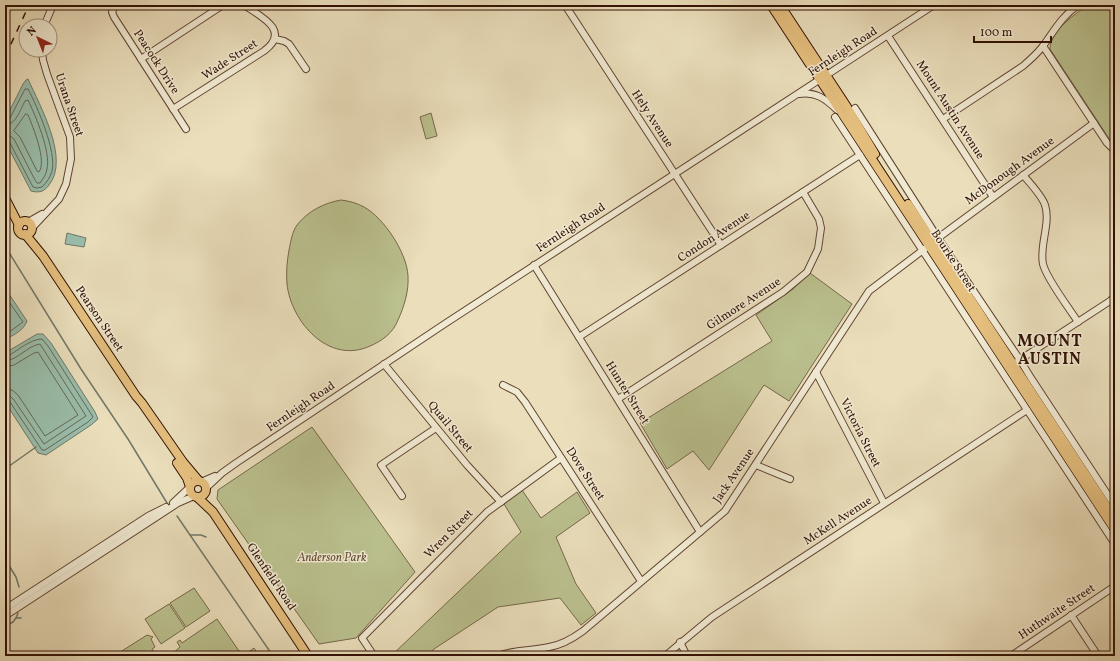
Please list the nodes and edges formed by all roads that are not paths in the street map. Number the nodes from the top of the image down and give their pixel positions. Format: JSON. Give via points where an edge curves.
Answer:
{"nodes":[{"id":1,"x":53,"y":5,"type":"edge"},
{"id":2,"x":115,"y":5,"type":"edge"},
{"id":3,"x":223,"y":5,"type":"edge"},
{"id":4,"x":244,"y":5,"type":"edge"},
{"id":5,"x":565,"y":5,"type":"edge"},
{"id":6,"x":771,"y":5,"type":"edge"},
{"id":7,"x":780,"y":5,"type":"edge"},
{"id":8,"x":933,"y":5,"type":"edge"},
{"id":9,"x":1078,"y":5,"type":"edge"},
{"id":10,"x":47,"y":18,"type":"edge"},
{"id":11,"x":888,"y":36,"type":"junction"},
{"id":12,"x":275,"y":39,"type":"junction"},
{"id":13,"x":1043,"y":46,"type":"junction"},
{"id":14,"x":43,"y":58,"type":"edge"},
{"id":15,"x":141,"y":59,"type":"junction"},
{"id":16,"x":306,"y":69,"type":"dead end"},
{"id":17,"x":823,"y":78,"type":"junction"},
{"id":18,"x":796,"y":95,"type":"junction"},
{"id":19,"x":854,"y":108,"type":"dead end"},
{"id":20,"x":173,"y":109,"type":"junction"},
{"id":21,"x":835,"y":117,"type":"dead end"},
{"id":22,"x":943,"y":119,"type":"junction"},
{"id":23,"x":1094,"y":123,"type":"junction"},
{"id":24,"x":186,"y":130,"type":"dead end"},
{"id":25,"x":854,"y":131,"type":"junction"},
{"id":26,"x":876,"y":150,"type":"junction"},
{"id":27,"x":1115,"y":151,"type":"edge"},
{"id":28,"x":860,"y":155,"type":"junction"},
{"id":29,"x":675,"y":173,"type":"junction"},
{"id":30,"x":1023,"y":175,"type":"junction"},
{"id":31,"x":803,"y":192,"type":"junction"},
{"id":32,"x":994,"y":197,"type":"junction"},
{"id":33,"x":7,"y":201,"type":"edge"},
{"id":34,"x":27,"y":227,"type":"junction"},
{"id":35,"x":930,"y":244,"type":"junction"},
{"id":36,"x":722,"y":245,"type":"junction"},
{"id":37,"x":534,"y":265,"type":"junction"},
{"id":38,"x":1115,"y":296,"type":"edge"},
{"id":39,"x":1078,"y":322,"type":"junction"},
{"id":40,"x":579,"y":337,"type":"junction"},
{"id":41,"x":384,"y":364,"type":"junction"},
{"id":42,"x":1014,"y":364,"type":"junction"},
{"id":43,"x":816,"y":372,"type":"junction"},
{"id":44,"x":503,"y":385,"type":"dead end"},
{"id":45,"x":136,"y":396,"type":"junction"},
{"id":46,"x":618,"y":399,"type":"junction"},
{"id":47,"x":1027,"y":410,"type":"junction"},
{"id":48,"x":436,"y":428,"type":"junction"},
{"id":49,"x":561,"y":458,"type":"junction"},
{"id":50,"x":756,"y":465,"type":"junction"},
{"id":51,"x":790,"y":479,"type":"dead end"},
{"id":52,"x":203,"y":486,"type":"junction"},
{"id":53,"x":190,"y":487,"type":"junction"},
{"id":54,"x":195,"y":496,"type":"junction"},
{"id":55,"x":402,"y":496,"type":"dead end"},
{"id":56,"x":501,"y":502,"type":"junction"},
{"id":57,"x":884,"y":503,"type":"junction"},
{"id":58,"x":1115,"y":506,"type":"edge"},
{"id":59,"x":213,"y":512,"type":"junction"},
{"id":60,"x":1115,"y":519,"type":"edge"},
{"id":61,"x":1115,"y":530,"type":"edge"},
{"id":62,"x":700,"y":532,"type":"junction"},
{"id":63,"x":1115,"y":544,"type":"edge"},
{"id":64,"x":641,"y":581,"type":"junction"},
{"id":65,"x":1115,"y":586,"type":"edge"},
{"id":66,"x":5,"y":610,"type":"edge"},
{"id":67,"x":5,"y":616,"type":"edge"},
{"id":68,"x":1071,"y":616,"type":"junction"},
{"id":69,"x":680,"y":642,"type":"junction"},
{"id":70,"x":308,"y":656,"type":"edge"},
{"id":71,"x":374,"y":656,"type":"edge"},
{"id":72,"x":498,"y":656,"type":"edge"},
{"id":73,"x":665,"y":656,"type":"edge"},
{"id":74,"x":687,"y":656,"type":"edge"},
{"id":75,"x":1011,"y":656,"type":"edge"},
{"id":76,"x":1098,"y":656,"type":"edge"}],
"edges":[{"from":1,"to":10,"type":"street"},
{"from":2,"to":15,"type":"street","name":"Peacock Drive","via":[[112,15]]},
{"from":3,"to":15,"type":"street"},
{"from":4,"to":12,"type":"street","name":"Wade Street","via":[[272,27]]},
{"from":5,"to":29,"type":"street","name":"Hely Avenue"},
{"from":6,"to":17,"type":"main road","name":"Bourke Street"},
{"from":7,"to":17,"type":"main road","name":"Bourke Street"},
{"from":8,"to":11,"type":"street","name":"Fernleigh Road"},
{"from":9,"to":13,"type":"street","via":[[1065,15]]},
{"from":11,"to":17,"type":"street","name":"Fernleigh Road"},
{"from":11,"to":22,"type":"street","name":"Mount Austin Avenue"},
{"from":12,"to":16,"type":"street","via":[[289,44]]},
{"from":12,"to":20,"type":"street","name":"Wade Street","via":[[264,51]]},
{"from":13,"to":22,"type":"street","via":[[1023,66]]},
{"from":13,"to":23,"type":"street"},
{"from":14,"to":34,"type":"street","name":"Urana Street","via":[[67,126],[71,148],[70,168],[59,198],[49,210]]},
{"from":15,"to":20,"type":"street","name":"Peacock Drive"},
{"from":17,"to":18,"type":"street","name":"Fernleigh Road"},
{"from":17,"to":25,"type":"main road","name":"Bourke Street"},
{"from":17,"to":26,"type":"main road","name":"Bourke Street"},
{"from":18,"to":25,"type":"street","via":[[811,94],[826,100]]},
{"from":18,"to":29,"type":"street","name":"Fernleigh Road"},
{"from":19,"to":26,"type":"street","name":"Bourke Street"},
{"from":20,"to":24,"type":"street","name":"Peacock Drive"},
{"from":21,"to":28,"type":"street","name":"Bourke Street"},
{"from":22,"to":32,"type":"street","name":"Mount Austin Avenue"},
{"from":23,"to":27,"type":"street"},
{"from":23,"to":30,"type":"street","name":"McDonough Avenue"},
{"from":25,"to":35,"type":"main road","name":"Bourke Street"},
{"from":26,"to":35,"type":"main road","name":"Bourke Street"},
{"from":28,"to":31,"type":"street","name":"Condon Avenue"},
{"from":28,"to":35,"type":"street","name":"Bourke Street"},
{"from":29,"to":36,"type":"street","name":"Hely Avenue"},
{"from":29,"to":37,"type":"street","name":"Fernleigh Road"},
{"from":30,"to":32,"type":"street","name":"McDonough Avenue"},
{"from":30,"to":39,"type":"street","via":[[1045,205],[1043,266]]},
{"from":31,"to":36,"type":"street","name":"Condon Avenue"},
{"from":31,"to":46,"type":"street","name":"Gilmore Avenue","via":[[815,211],[821,228],[818,249],[807,272],[783,292]]},
{"from":32,"to":35,"type":"street","name":"McDonough Avenue"},
{"from":33,"to":34,"type":"main road","name":"Pearson Street"},
{"from":34,"to":45,"type":"main road","name":"Pearson Street","via":[[43,256]]},
{"from":35,"to":42,"type":"main road","name":"Bourke Street"},
{"from":35,"to":42,"type":"street","name":"Bourke Street"},
{"from":35,"to":43,"type":"street","name":"Jack Avenue","via":[[869,291]]},
{"from":35,"to":47,"type":"street","name":"Bourke Street"},
{"from":36,"to":40,"type":"street","name":"Condon Avenue"},
{"from":37,"to":40,"type":"street","name":"Hunter Street"},
{"from":37,"to":41,"type":"street","name":"Fernleigh Road"},
{"from":38,"to":39,"type":"street"},
{"from":39,"to":42,"type":"street"},
{"from":40,"to":46,"type":"street","name":"Hunter Street"},
{"from":41,"to":48,"type":"street","name":"Quail Street"},
{"from":41,"to":52,"type":"street","name":"Fernleigh Road"},
{"from":42,"to":58,"type":"street","name":"Bourke Street","via":[[1031,378]]},
{"from":42,"to":60,"type":"main road","name":"Bourke Street"},
{"from":42,"to":61,"type":"main road","name":"Bourke Street"},
{"from":43,"to":50,"type":"street","name":"Jack Avenue"},
{"from":43,"to":57,"type":"street","name":"Victoria Street"},
{"from":44,"to":49,"type":"street","name":"Dove Street","via":[[512,388],[521,396]]},
{"from":45,"to":52,"type":"main road","name":"Pearson Street"},
{"from":45,"to":53,"type":"main road","name":"Pearson Street","via":[[183,471]]},
{"from":46,"to":62,"type":"street","name":"Hunter Street"},
{"from":47,"to":57,"type":"street","name":"McKell Avenue"},
{"from":47,"to":63,"type":"street","name":"Bourke Street"},
{"from":48,"to":55,"type":"street","via":[[381,465]]},
{"from":48,"to":56,"type":"street","name":"Quail Street"},
{"from":49,"to":56,"type":"street","name":"Wren Street"},
{"from":49,"to":64,"type":"street","name":"Dove Street"},
{"from":50,"to":51,"type":"street"},
{"from":50,"to":62,"type":"street","name":"Jack Avenue","via":[[725,511]]},
{"from":52,"to":53,"type":"main road","via":[[193,482]]},
{"from":52,"to":54,"type":"main road","via":[[202,495]]},
{"from":52,"to":59,"type":"main road","name":"Glenfield Road"},
{"from":53,"to":54,"type":"main road","via":[[190,492]]},
{"from":53,"to":66,"type":"street","via":[[172,504],[148,516]]},
{"from":54,"to":59,"type":"main road","name":"Glenfield Road"},
{"from":54,"to":67,"type":"street","via":[[178,503]]},
{"from":56,"to":71,"type":"street","name":"Wren Street","via":[[478,521],[362,638]]},
{"from":57,"to":69,"type":"street","name":"McKell Avenue","via":[[712,616]]},
{"from":59,"to":70,"type":"main road","name":"Glenfield Road"},
{"from":62,"to":64,"type":"street","name":"Jack Avenue"},
{"from":64,"to":72,"type":"street","name":"Jack Avenue","via":[[571,639],[548,648],[519,650]]},
{"from":65,"to":68,"type":"street","name":"Huthwaite Street"},
{"from":68,"to":75,"type":"street","name":"Huthwaite Street"},
{"from":68,"to":76,"type":"street"},
{"from":69,"to":73,"type":"street","name":"McKell Avenue"},
{"from":69,"to":74,"type":"street"}]}
